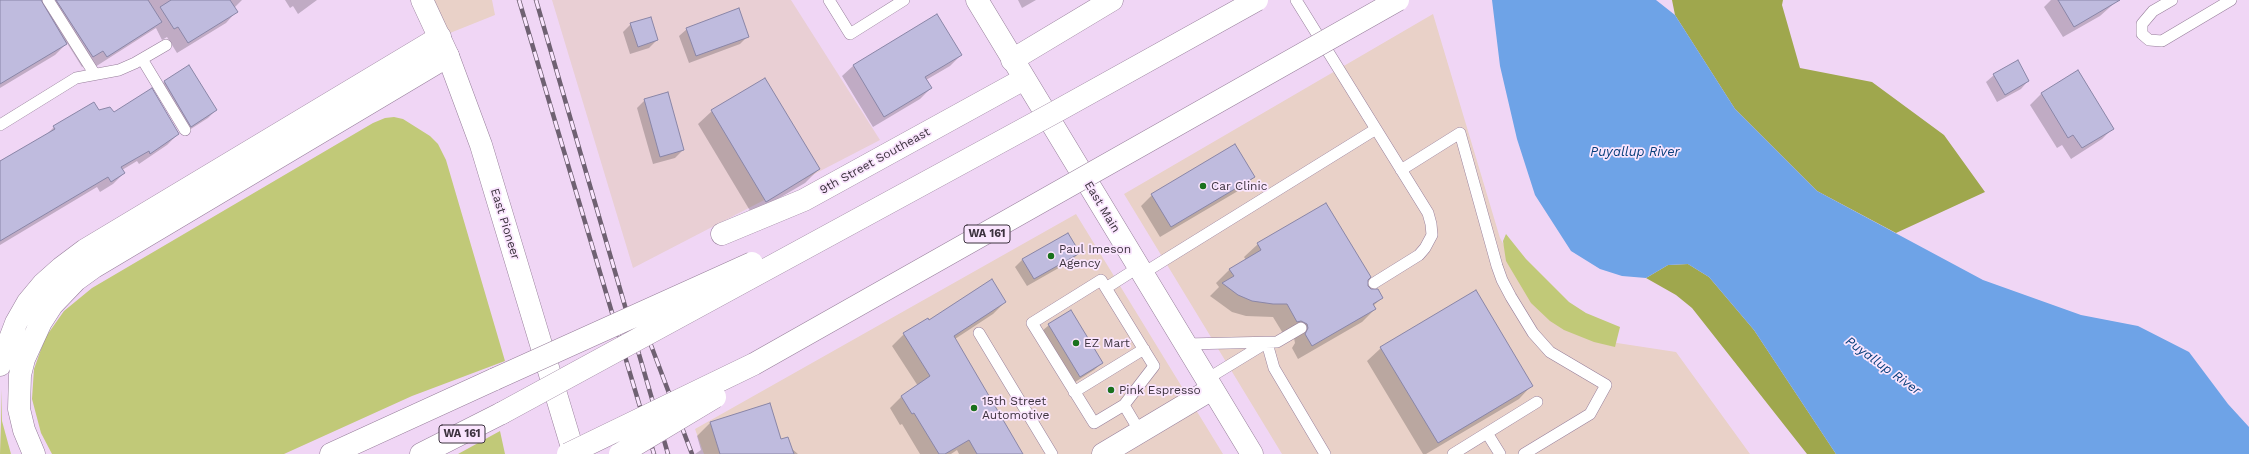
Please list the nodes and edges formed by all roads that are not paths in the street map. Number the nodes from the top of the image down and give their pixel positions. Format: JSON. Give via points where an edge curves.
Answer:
{"nodes":[{"id":1,"x":48,"y":0,"type":"edge"},
{"id":2,"x":422,"y":0,"type":"edge"},
{"id":3,"x":829,"y":0,"type":"edge"},
{"id":4,"x":904,"y":0,"type":"edge"},
{"id":5,"x":977,"y":0,"type":"edge"},
{"id":6,"x":1112,"y":0,"type":"edge"},
{"id":7,"x":1257,"y":0,"type":"edge"},
{"id":8,"x":1296,"y":0,"type":"edge"},
{"id":9,"x":1398,"y":0,"type":"edge"},
{"id":10,"x":2172,"y":0,"type":"edge"},
{"id":11,"x":2231,"y":0,"type":"edge"},
{"id":12,"x":166,"y":45,"type":"dead end"},
{"id":13,"x":444,"y":47,"type":"junction"},
{"id":14,"x":142,"y":59,"type":"junction"},
{"id":15,"x":1012,"y":60,"type":"junction"},
{"id":16,"x":94,"y":73,"type":"junction"},
{"id":17,"x":1024,"y":79,"type":"junction"},
{"id":18,"x":0,"y":125,"type":"edge"},
{"id":19,"x":1376,"y":129,"type":"junction"},
{"id":20,"x":185,"y":130,"type":"dead end"},
{"id":21,"x":1401,"y":170,"type":"junction"},
{"id":22,"x":902,"y":196,"type":"junction"},
{"id":23,"x":722,"y":234,"type":"dead end"},
{"id":24,"x":967,"y":245,"type":"junction"},
{"id":25,"x":1140,"y":270,"type":"junction"},
{"id":26,"x":1374,"y":283,"type":"dead end"},
{"id":27,"x":1106,"y":288,"type":"junction"},
{"id":28,"x":1301,"y":328,"type":"dead end"},
{"id":29,"x":979,"y":333,"type":"dead end"},
{"id":30,"x":1267,"y":343,"type":"junction"},
{"id":31,"x":1185,"y":344,"type":"junction"},
{"id":32,"x":1144,"y":350,"type":"junction"},
{"id":33,"x":0,"y":365,"type":"edge"},
{"id":34,"x":1209,"y":384,"type":"junction"},
{"id":35,"x":1074,"y":392,"type":"junction"},
{"id":36,"x":1537,"y":402,"type":"dead end"},
{"id":37,"x":1124,"y":405,"type":"junction"},
{"id":38,"x":1140,"y":432,"type":"junction"},
{"id":39,"x":1487,"y":433,"type":"junction"},
{"id":40,"x":34,"y":454,"type":"edge"},
{"id":41,"x":332,"y":454,"type":"edge"},
{"id":42,"x":421,"y":454,"type":"edge"},
{"id":43,"x":568,"y":454,"type":"edge"},
{"id":44,"x":574,"y":454,"type":"edge"},
{"id":45,"x":620,"y":454,"type":"edge"},
{"id":46,"x":1052,"y":454,"type":"edge"},
{"id":47,"x":1103,"y":454,"type":"edge"},
{"id":48,"x":1252,"y":454,"type":"edge"},
{"id":49,"x":1325,"y":454,"type":"edge"},
{"id":50,"x":1453,"y":454,"type":"edge"},
{"id":51,"x":1500,"y":454,"type":"edge"},
{"id":52,"x":1524,"y":454,"type":"edge"}],
"edges":[{"from":1,"to":16,"type":"lane"},
{"from":2,"to":13,"type":"main road","name":"East Pioneer"},
{"from":3,"to":4,"type":"lane","via":[[850,34]]},
{"from":5,"to":15,"type":"main road","name":"East Main"},
{"from":6,"to":15,"type":"main road"},
{"from":7,"to":22,"type":"main road","number":"WA 161","bridge":true},
{"from":8,"to":19,"type":"lane"},
{"from":9,"to":24,"type":"main road","number":"WA 161","bridge":true},
{"from":10,"to":11,"type":"lane","via":[[2153,11],[2142,24],[2142,34],[2149,40],[2162,41]]},
{"from":12,"to":14,"type":"lane"},
{"from":13,"to":33,"type":"main road","via":[[85,250],[43,284],[28,302],[16,323]]},
{"from":13,"to":40,"type":"main road","via":[[76,280],[52,305],[41,322],[31,340],[21,370],[19,409]]},
{"from":13,"to":44,"type":"main road","name":"East Pioneer","via":[[481,145]]},
{"from":14,"to":16,"type":"lane","via":[[119,70]]},
{"from":14,"to":20,"type":"lane"},
{"from":15,"to":17,"type":"main road","name":"East Main"},
{"from":16,"to":18,"type":"lane","via":[[65,84]]},
{"from":17,"to":23,"type":"main road","name":"9th Street Southeast","via":[[804,200]]},
{"from":17,"to":25,"type":"main road","name":"East Main"},
{"from":19,"to":21,"type":"lane"},
{"from":19,"to":25,"type":"lane"},
{"from":21,"to":26,"type":"lane","via":[[1428,213],[1432,235],[1419,255]]},
{"from":21,"to":52,"type":"lane","via":[[1460,133],[1497,266],[1511,297],[1533,333],[1546,348],[1606,385],[1590,414]]},
{"from":22,"to":41,"type":"main road","bridge":true},
{"from":22,"to":42,"type":"main road","number":"WA 161","bridge":true,"via":[[502,413]]},
{"from":24,"to":43,"type":"main road","number":"WA 161","bridge":true,"via":[[754,364]]},
{"from":24,"to":45,"type":"main road","bridge":true},
{"from":25,"to":27,"type":"lane"},
{"from":25,"to":31,"type":"main road","name":"East Main"},
{"from":27,"to":32,"type":"lane"},
{"from":27,"to":35,"type":"lane","via":[[1101,280],[1032,323]]},
{"from":28,"to":30,"type":"lane","via":[[1277,342]]},
{"from":29,"to":46,"type":"lane"},
{"from":30,"to":31,"type":"lane"},
{"from":30,"to":34,"type":"lane"},
{"from":30,"to":49,"type":"lane","via":[[1274,368]]},
{"from":31,"to":34,"type":"main road","name":"East Main"},
{"from":32,"to":35,"type":"lane"},
{"from":32,"to":37,"type":"lane","via":[[1154,366]]},
{"from":34,"to":38,"type":"main road"},
{"from":34,"to":48,"type":"main road","name":"East Main"},
{"from":35,"to":37,"type":"lane","via":[[1094,423]]},
{"from":36,"to":39,"type":"lane"},
{"from":37,"to":38,"type":"lane"},
{"from":38,"to":47,"type":"main road"},
{"from":39,"to":50,"type":"lane"},
{"from":39,"to":51,"type":"lane"}]}
